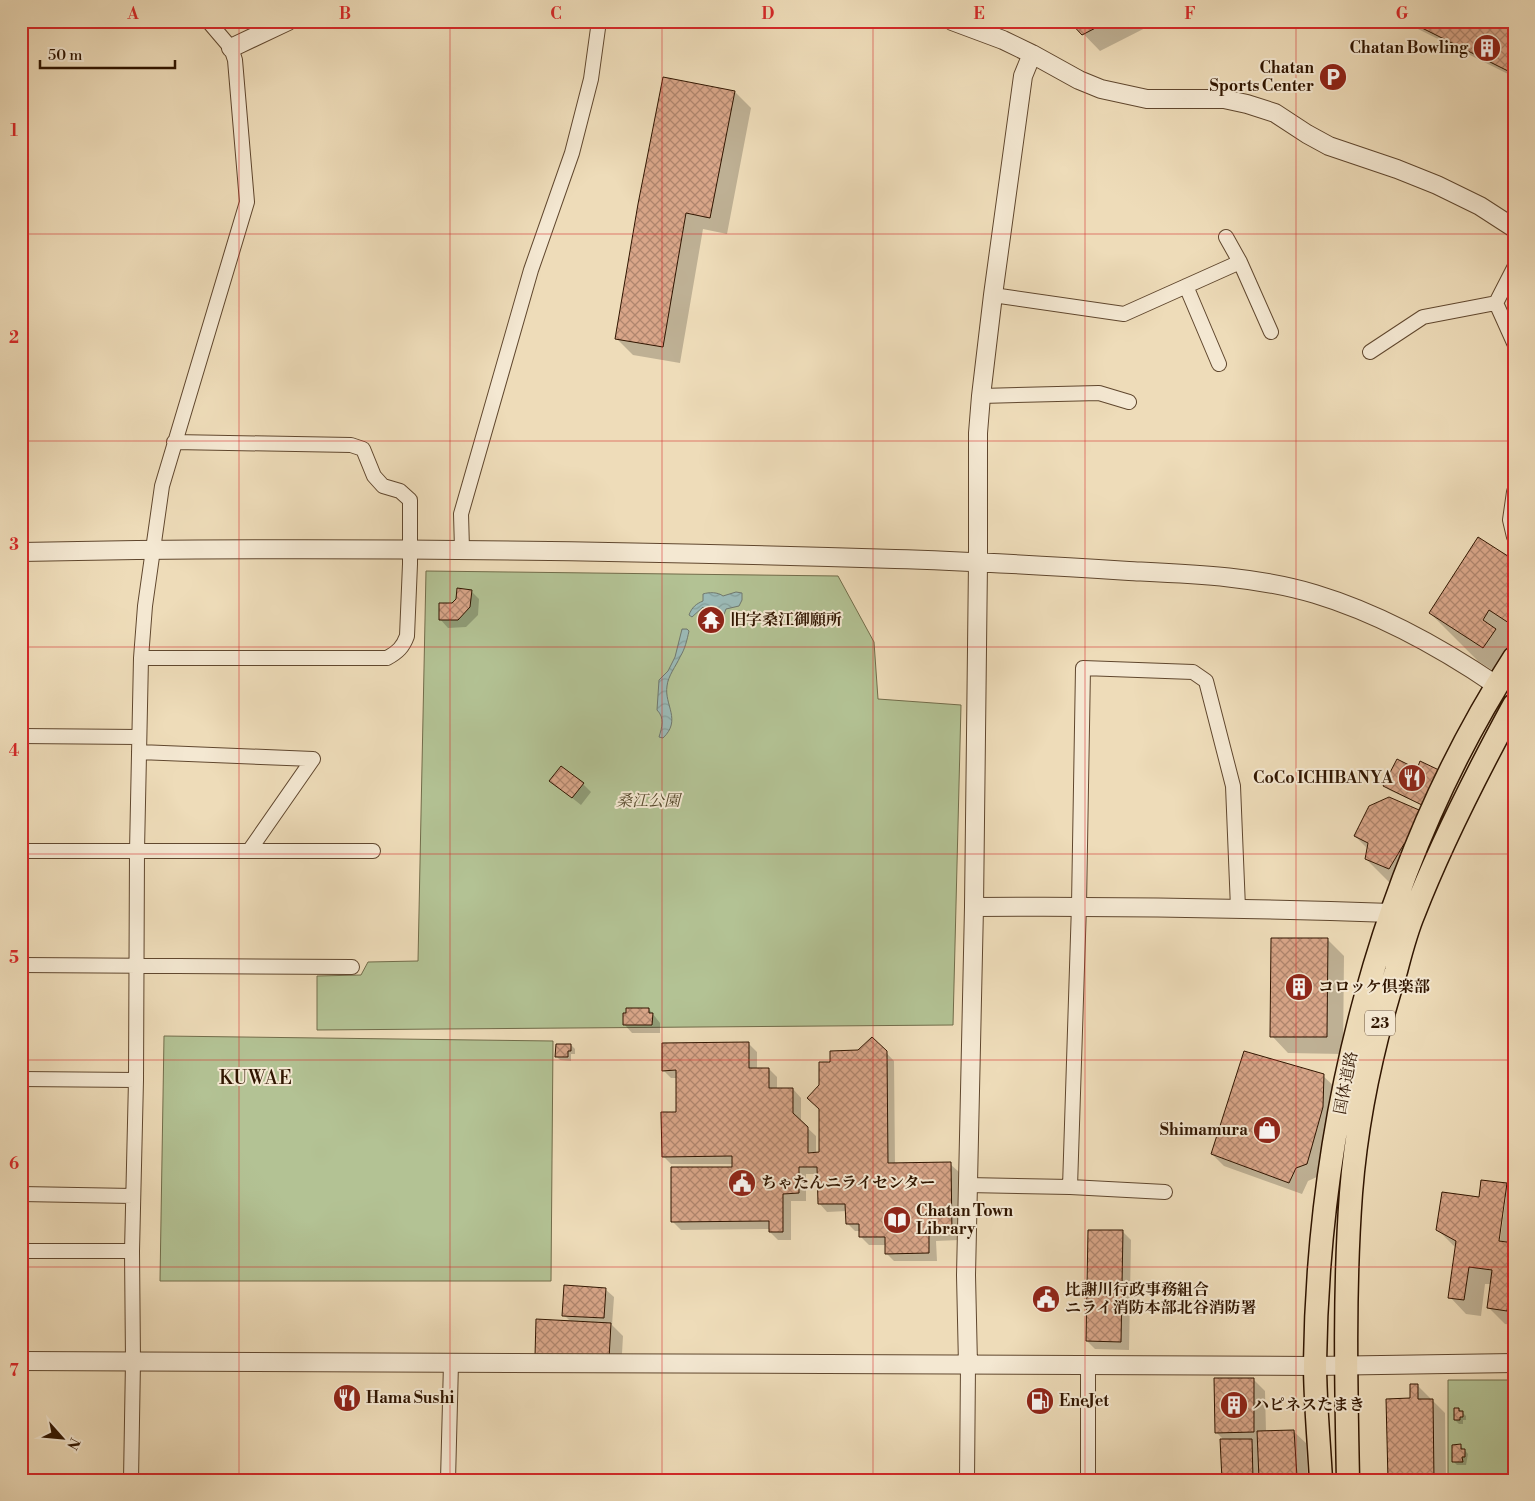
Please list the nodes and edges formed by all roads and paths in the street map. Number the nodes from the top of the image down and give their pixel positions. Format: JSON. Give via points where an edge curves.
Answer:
{"nodes":[{"id":1,"x":208,"y":21,"type":"edge"},
{"id":2,"x":288,"y":21,"type":"edge"},
{"id":3,"x":599,"y":21,"type":"edge"},
{"id":4,"x":952,"y":21,"type":"edge"},
{"id":5,"x":231,"y":48,"type":"junction"},
{"id":6,"x":1032,"y":54,"type":"junction"},
{"id":7,"x":1514,"y":228,"type":"edge"},
{"id":8,"x":1226,"y":237,"type":"dead end"},
{"id":9,"x":1240,"y":262,"type":"junction"},
{"id":10,"x":1514,"y":268,"type":"edge"},
{"id":11,"x":1186,"y":286,"type":"junction"},
{"id":12,"x":993,"y":295,"type":"junction"},
{"id":13,"x":1496,"y":303,"type":"junction"},
{"id":14,"x":1271,"y":332,"type":"dead end"},
{"id":15,"x":1514,"y":343,"type":"edge"},
{"id":16,"x":1370,"y":352,"type":"dead end"},
{"id":17,"x":1219,"y":364,"type":"dead end"},
{"id":18,"x":981,"y":396,"type":"junction"},
{"id":19,"x":1129,"y":402,"type":"dead end"},
{"id":20,"x":174,"y":442,"type":"junction"},
{"id":21,"x":1514,"y":492,"type":"edge"},
{"id":22,"x":1514,"y":537,"type":"edge"},
{"id":23,"x":154,"y":549,"type":"junction"},
{"id":24,"x":462,"y":549,"type":"junction"},
{"id":25,"x":410,"y":550,"type":"junction"},
{"id":26,"x":21,"y":552,"type":"edge"},
{"id":27,"x":978,"y":562,"type":"junction"},
{"id":28,"x":141,"y":658,"type":"junction"},
{"id":29,"x":1514,"y":658,"type":"edge"},
{"id":30,"x":1496,"y":685,"type":"junction"},
{"id":31,"x":1514,"y":705,"type":"edge"},
{"id":32,"x":21,"y":736,"type":"edge"},
{"id":33,"x":140,"y":737,"type":"junction"},
{"id":34,"x":139,"y":752,"type":"junction"},
{"id":35,"x":373,"y":850,"type":"dead end"},
{"id":36,"x":21,"y":851,"type":"edge"},
{"id":37,"x":137,"y":851,"type":"junction"},
{"id":38,"x":249,"y":851,"type":"junction"},
{"id":39,"x":1078,"y":906,"type":"junction"},
{"id":40,"x":974,"y":907,"type":"junction"},
{"id":41,"x":1238,"y":908,"type":"junction"},
{"id":42,"x":1391,"y":913,"type":"junction"},
{"id":43,"x":21,"y":965,"type":"edge"},
{"id":44,"x":137,"y":966,"type":"junction"},
{"id":45,"x":352,"y":967,"type":"dead end"},
{"id":46,"x":21,"y":1079,"type":"edge"},
{"id":47,"x":136,"y":1080,"type":"junction"},
{"id":48,"x":967,"y":1185,"type":"junction"},
{"id":49,"x":1070,"y":1187,"type":"junction"},
{"id":50,"x":1165,"y":1192,"type":"dead end"},
{"id":51,"x":21,"y":1194,"type":"edge"},
{"id":52,"x":133,"y":1196,"type":"junction"},
{"id":53,"x":21,"y":1251,"type":"edge"},
{"id":54,"x":132,"y":1251,"type":"junction"},
{"id":55,"x":21,"y":1361,"type":"edge"},
{"id":56,"x":133,"y":1361,"type":"junction"},
{"id":57,"x":451,"y":1363,"type":"junction"},
{"id":58,"x":1514,"y":1363,"type":"edge"},
{"id":59,"x":968,"y":1365,"type":"junction"},
{"id":60,"x":1088,"y":1365,"type":"junction"},
{"id":61,"x":1315,"y":1366,"type":"junction"},
{"id":62,"x":1345,"y":1366,"type":"junction"},
{"id":63,"x":131,"y":1480,"type":"edge"},
{"id":64,"x":448,"y":1480,"type":"edge"},
{"id":65,"x":967,"y":1480,"type":"edge"},
{"id":66,"x":1088,"y":1480,"type":"edge"},
{"id":67,"x":1321,"y":1480,"type":"edge"},
{"id":68,"x":1348,"y":1480,"type":"edge"}],
"edges":[{"from":1,"to":5,"type":"street"},
{"from":2,"to":5,"type":"street"},
{"from":3,"to":24,"type":"street","via":[[591,79],[572,153],[530,270],[461,514]]},
{"from":4,"to":6,"type":"street"},
{"from":5,"to":20,"type":"street","via":[[235,60],[246,202]]},
{"from":6,"to":7,"type":"street","via":[[1078,80],[1124,95],[1147,99],[1224,99],[1276,113],[1329,146],[1437,185],[1480,206]]},
{"from":6,"to":12,"type":"street","via":[[1023,76]]},
{"from":8,"to":9,"type":"street"},
{"from":9,"to":11,"type":"street"},
{"from":9,"to":14,"type":"street"},
{"from":10,"to":13,"type":"street"},
{"from":11,"to":12,"type":"street","via":[[1124,314]]},
{"from":11,"to":17,"type":"street"},
{"from":12,"to":18,"type":"street"},
{"from":13,"to":15,"type":"street"},
{"from":13,"to":16,"type":"street","via":[[1423,317]]},
{"from":18,"to":19,"type":"street","via":[[1099,393]]},
{"from":18,"to":27,"type":"street","via":[[977,471]]},
{"from":20,"to":23,"type":"street","via":[[162,486]]},
{"from":20,"to":25,"type":"street","via":[[351,445],[363,449],[374,476],[383,486],[400,491],[410,500]]},
{"from":21,"to":22,"type":"street","via":[[1510,520]]},
{"from":23,"to":25,"type":"street"},
{"from":23,"to":26,"type":"street"},
{"from":23,"to":28,"type":"street"},
{"from":24,"to":25,"type":"street"},
{"from":24,"to":27,"type":"street"},
{"from":25,"to":28,"type":"street","via":[[407,636],[403,646],[387,658]]},
{"from":27,"to":30,"type":"street","via":[[1216,575],[1313,593],[1402,628]]},
{"from":27,"to":40,"type":"street"},
{"from":28,"to":33,"type":"street"},
{"from":29,"to":30,"type":"main road","name":"国体道路","number":"23"},
{"from":30,"to":42,"type":"main road","name":"国体道路","number":"23","via":[[1430,816]]},
{"from":31,"to":62,"type":"main road","name":"国体道路","number":"23","via":[[1455,818],[1413,914],[1384,1008],[1360,1118],[1351,1192]]},
{"from":32,"to":33,"type":"street"},
{"from":33,"to":34,"type":"street"},
{"from":34,"to":37,"type":"street"},
{"from":34,"to":38,"type":"street","via":[[313,759]]},
{"from":35,"to":38,"type":"street"},
{"from":36,"to":37,"type":"street"},
{"from":37,"to":38,"type":"street"},
{"from":37,"to":44,"type":"street"},
{"from":39,"to":40,"type":"street"},
{"from":39,"to":41,"type":"street"},
{"from":39,"to":41,"type":"street","via":[[1083,668],[1193,672],[1206,681],[1233,786]]},
{"from":39,"to":49,"type":"street"},
{"from":40,"to":48,"type":"street"},
{"from":41,"to":42,"type":"street"},
{"from":42,"to":61,"type":"main road","name":"国体道路","number":"23","via":[[1364,1001],[1340,1110],[1325,1202]]},
{"from":43,"to":44,"type":"street"},
{"from":44,"to":45,"type":"street"},
{"from":44,"to":47,"type":"street"},
{"from":46,"to":47,"type":"street"},
{"from":47,"to":52,"type":"street"},
{"from":48,"to":49,"type":"street"},
{"from":48,"to":59,"type":"street"},
{"from":49,"to":50,"type":"street"},
{"from":51,"to":52,"type":"street"},
{"from":52,"to":54,"type":"street"},
{"from":53,"to":54,"type":"street"},
{"from":54,"to":56,"type":"street"},
{"from":55,"to":56,"type":"street"},
{"from":56,"to":57,"type":"street"},
{"from":56,"to":63,"type":"street"},
{"from":57,"to":59,"type":"street"},
{"from":57,"to":64,"type":"street"},
{"from":58,"to":62,"type":"street"},
{"from":59,"to":60,"type":"street"},
{"from":59,"to":65,"type":"street"},
{"from":60,"to":61,"type":"street"},
{"from":60,"to":66,"type":"street"},
{"from":61,"to":62,"type":"street"},
{"from":61,"to":67,"type":"main road","name":"国体道路","number":"23"},
{"from":62,"to":68,"type":"main road","name":"国体道路","number":"23"}]}
